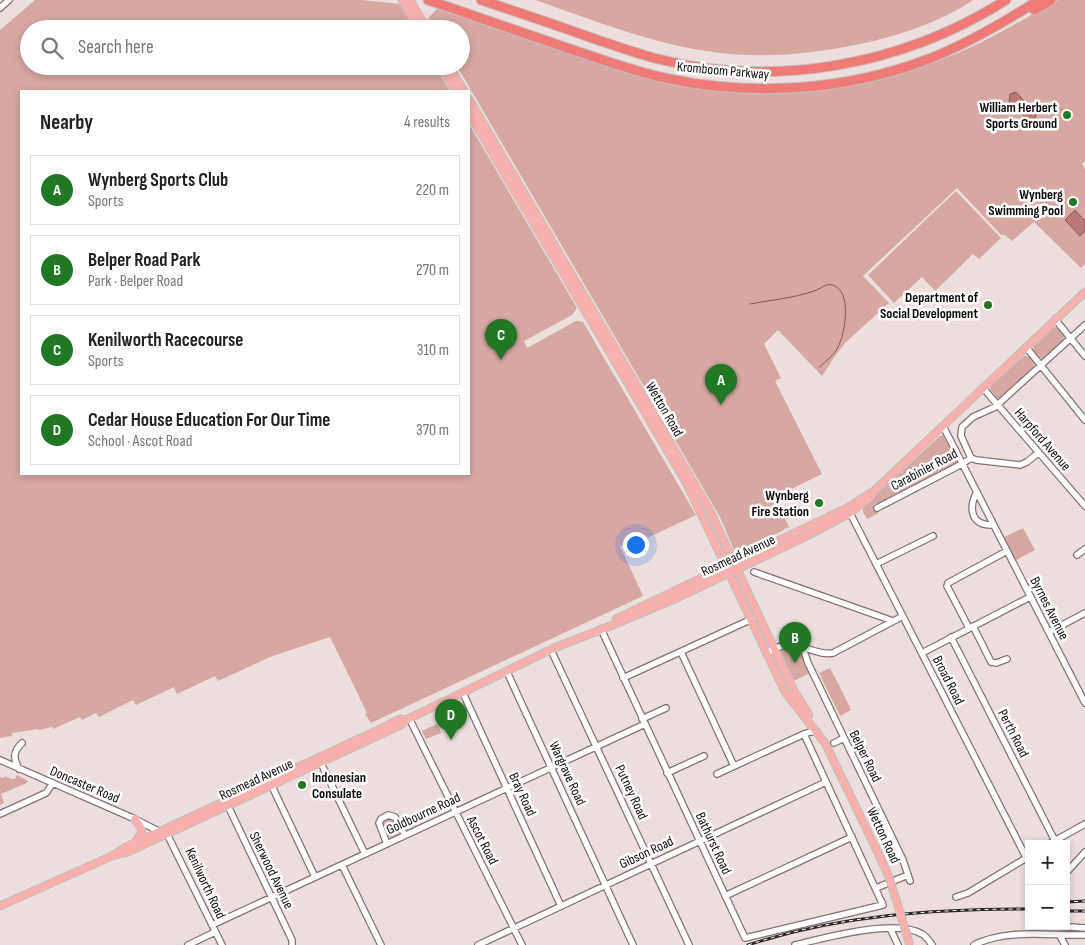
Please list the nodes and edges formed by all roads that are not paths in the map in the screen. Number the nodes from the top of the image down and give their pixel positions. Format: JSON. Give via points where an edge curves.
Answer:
{"nodes":[{"id":1,"x":9,"y":0,"type":"edge"},
{"id":2,"x":402,"y":0,"type":"edge"},
{"id":3,"x":410,"y":0,"type":"edge"},
{"id":4,"x":428,"y":0,"type":"edge"},
{"id":5,"x":481,"y":0,"type":"edge"},
{"id":6,"x":1006,"y":0,"type":"edge"},
{"id":7,"x":1039,"y":0,"type":"edge"},
{"id":8,"x":1051,"y":0,"type":"edge"},
{"id":9,"x":0,"y":8,"type":"edge"},
{"id":10,"x":416,"y":20,"type":"edge"},
{"id":11,"x":418,"y":20,"type":"edge"},
{"id":12,"x":998,"y":25,"type":"junction"},
{"id":13,"x":446,"y":75,"type":"edge"},
{"id":14,"x":454,"y":75,"type":"edge"},
{"id":15,"x":455,"y":90,"type":"edge"},
{"id":16,"x":463,"y":90,"type":"edge"},
{"id":17,"x":470,"y":101,"type":"edge"},
{"id":18,"x":470,"y":115,"type":"edge"},
{"id":19,"x":1085,"y":292,"type":"edge"},
{"id":20,"x":1055,"y":320,"type":"junction"},
{"id":21,"x":1084,"y":325,"type":"edge"},
{"id":22,"x":1071,"y":338,"type":"junction"},
{"id":23,"x":1026,"y":347,"type":"junction"},
{"id":24,"x":1085,"y":356,"type":"edge"},
{"id":25,"x":1041,"y":365,"type":"junction"},
{"id":26,"x":983,"y":388,"type":"junction"},
{"id":27,"x":997,"y":405,"type":"junction"},
{"id":28,"x":1085,"y":420,"type":"edge"},
{"id":29,"x":943,"y":426,"type":"junction"},
{"id":30,"x":1038,"y":453,"type":"junction"},
{"id":31,"x":972,"y":458,"type":"junction"},
{"id":32,"x":962,"y":464,"type":"junction"},
{"id":33,"x":977,"y":492,"type":"junction"},
{"id":34,"x":1085,"y":506,"type":"edge"},
{"id":35,"x":877,"y":508,"type":"dead end"},
{"id":36,"x":848,"y":510,"type":"junction"},
{"id":37,"x":993,"y":524,"type":"junction"},
{"id":38,"x":933,"y":536,"type":"dead end"},
{"id":39,"x":1085,"y":549,"type":"edge"},
{"id":40,"x":1007,"y":551,"type":"junction"},
{"id":41,"x":1077,"y":555,"type":"dead end"},
{"id":42,"x":876,"y":564,"type":"junction"},
{"id":43,"x":732,"y":568,"type":"junction"},
{"id":44,"x":754,"y":572,"type":"dead end"},
{"id":45,"x":1030,"y":597,"type":"junction"},
{"id":46,"x":1085,"y":613,"type":"edge"},
{"id":47,"x":903,"y":616,"type":"junction"},
{"id":48,"x":752,"y":619,"type":"junction"},
{"id":49,"x":893,"y":621,"type":"junction"},
{"id":50,"x":971,"y":627,"type":"junction"},
{"id":51,"x":602,"y":628,"type":"junction"},
{"id":52,"x":1048,"y":632,"type":"junction"},
{"id":53,"x":951,"y":637,"type":"junction"},
{"id":54,"x":803,"y":648,"type":"junction"},
{"id":55,"x":774,"y":649,"type":"junction"},
{"id":56,"x":551,"y":650,"type":"junction"},
{"id":57,"x":681,"y":652,"type":"junction"},
{"id":58,"x":922,"y":652,"type":"junction"},
{"id":59,"x":766,"y":653,"type":"junction"},
{"id":60,"x":1007,"y":659,"type":"dead end"},
{"id":61,"x":507,"y":672,"type":"junction"},
{"id":62,"x":623,"y":678,"type":"junction"},
{"id":63,"x":463,"y":693,"type":"junction"},
{"id":64,"x":1085,"y":703,"type":"edge"},
{"id":65,"x":666,"y":708,"type":"dead end"},
{"id":66,"x":407,"y":719,"type":"junction"},
{"id":67,"x":643,"y":722,"type":"junction"},
{"id":68,"x":812,"y":724,"type":"junction"},
{"id":69,"x":817,"y":732,"type":"junction"},
{"id":70,"x":804,"y":734,"type":"junction"},
{"id":71,"x":844,"y":738,"type":"junction"},
{"id":72,"x":824,"y":741,"type":"junction"},
{"id":73,"x":22,"y":742,"type":"dead end"},
{"id":74,"x":834,"y":743,"type":"dead end"},
{"id":75,"x":596,"y":746,"type":"junction"},
{"id":76,"x":704,"y":756,"type":"dead end"},
{"id":77,"x":0,"y":760,"type":"edge"},
{"id":78,"x":320,"y":760,"type":"junction"},
{"id":79,"x":734,"y":766,"type":"junction"},
{"id":80,"x":552,"y":767,"type":"junction"},
{"id":81,"x":19,"y":769,"type":"junction"},
{"id":82,"x":667,"y":773,"type":"junction"},
{"id":83,"x":717,"y":774,"type":"dead end"},
{"id":84,"x":826,"y":782,"type":"junction"},
{"id":85,"x":270,"y":783,"type":"junction"},
{"id":86,"x":53,"y":784,"type":"junction"},
{"id":87,"x":507,"y":788,"type":"junction"},
{"id":88,"x":228,"y":806,"type":"junction"},
{"id":89,"x":456,"y":812,"type":"junction"},
{"id":90,"x":0,"y":814,"type":"edge"},
{"id":91,"x":135,"y":819,"type":"junction"},
{"id":92,"x":1085,"y":824,"type":"edge"},
{"id":93,"x":163,"y":833,"type":"junction"},
{"id":94,"x":405,"y":835,"type":"junction"},
{"id":95,"x":852,"y":836,"type":"junction"},
{"id":96,"x":1051,"y":840,"type":"edge"},
{"id":97,"x":1056,"y":840,"type":"edge"},
{"id":98,"x":699,"y":841,"type":"junction"},
{"id":99,"x":134,"y":843,"type":"junction"},
{"id":100,"x":387,"y":844,"type":"junction"},
{"id":101,"x":1085,"y":852,"type":"edge"},
{"id":102,"x":1025,"y":853,"type":"edge"},
{"id":103,"x":365,"y":854,"type":"junction"},
{"id":104,"x":112,"y":856,"type":"junction"},
{"id":105,"x":1025,"y":861,"type":"edge"},
{"id":106,"x":652,"y":863,"type":"junction"},
{"id":107,"x":342,"y":865,"type":"junction"},
{"id":108,"x":1070,"y":869,"type":"edge"},
{"id":109,"x":315,"y":877,"type":"junction"},
{"id":110,"x":606,"y":885,"type":"junction"},
{"id":111,"x":876,"y":888,"type":"junction"},
{"id":112,"x":725,"y":896,"type":"junction"},
{"id":113,"x":956,"y":897,"type":"dead end"},
{"id":114,"x":272,"y":898,"type":"junction"},
{"id":115,"x":0,"y":906,"type":"edge"},
{"id":116,"x":561,"y":906,"type":"junction"},
{"id":117,"x":212,"y":925,"type":"junction"},
{"id":118,"x":1070,"y":927,"type":"edge"},
{"id":119,"x":890,"y":928,"type":"junction"},
{"id":120,"x":1085,"y":928,"type":"edge"},
{"id":121,"x":514,"y":929,"type":"junction"},
{"id":122,"x":215,"y":932,"type":"junction"},
{"id":123,"x":1085,"y":935,"type":"edge"},
{"id":124,"x":1060,"y":936,"type":"junction"},
{"id":125,"x":188,"y":945,"type":"edge"},
{"id":126,"x":222,"y":945,"type":"edge"},
{"id":127,"x":292,"y":945,"type":"edge"},
{"id":128,"x":381,"y":945,"type":"edge"},
{"id":129,"x":478,"y":945,"type":"edge"},
{"id":130,"x":522,"y":945,"type":"edge"},
{"id":131,"x":633,"y":945,"type":"edge"},
{"id":132,"x":689,"y":945,"type":"edge"},
{"id":133,"x":796,"y":945,"type":"edge"},
{"id":134,"x":898,"y":945,"type":"edge"},
{"id":135,"x":910,"y":945,"type":"edge"},
{"id":136,"x":932,"y":945,"type":"edge"},
{"id":137,"x":974,"y":945,"type":"edge"},
{"id":138,"x":1065,"y":945,"type":"edge"}],
"edges":[{"from":1,"to":9,"type":"street"},
{"from":2,"to":10,"type":"main road"},
{"from":3,"to":11,"type":"main road"},
{"from":4,"to":12,"type":"highway","name":"Kromboom Parkway","via":[[647,74],[737,88],[796,88],[869,77],[926,60]]},
{"from":5,"to":6,"type":"highway","name":"Kromboom Parkway","via":[[652,58],[716,69],[768,72],[833,66],[897,52],[960,26]]},
{"from":7,"to":12,"type":"highway","name":"Kromboom Parkway"},
{"from":8,"to":12,"type":"highway","via":[[1016,20]]},
{"from":13,"to":15,"type":"main road"},
{"from":14,"to":16,"type":"main road"},
{"from":17,"to":43,"type":"main road","name":"Wetton Road","via":[[705,502]]},
{"from":18,"to":43,"type":"main road","name":"Wetton Road","via":[[687,484]]},
{"from":19,"to":20,"type":"main road","name":"Rosmead Avenue"},
{"from":20,"to":22,"type":"street"},
{"from":20,"to":23,"type":"main road","name":"Rosmead Avenue"},
{"from":21,"to":22,"type":"street"},
{"from":22,"to":24,"type":"street"},
{"from":22,"to":25,"type":"street"},
{"from":23,"to":25,"type":"street"},
{"from":23,"to":26,"type":"main road","name":"Rosmead Avenue"},
{"from":25,"to":27,"type":"street"},
{"from":25,"to":28,"type":"street"},
{"from":26,"to":27,"type":"street","name":"Harpford Avenue"},
{"from":26,"to":29,"type":"main road","name":"Rosmead Avenue"},
{"from":27,"to":30,"type":"street","name":"Harpford Avenue"},
{"from":27,"to":31,"type":"street","via":[[973,417],[961,429]]},
{"from":29,"to":32,"type":"street","name":"Byrnes Avenue"},
{"from":29,"to":36,"type":"main road","name":"Rosmead Avenue","via":[[868,499]]},
{"from":30,"to":31,"type":"street","name":"Carabinier Road","via":[[1020,465]]},
{"from":30,"to":34,"type":"street","name":"Harpford Avenue"},
{"from":31,"to":32,"type":"street","name":"Carabinier Road"},
{"from":32,"to":33,"type":"street","name":"Byrnes Avenue"},
{"from":32,"to":35,"type":"street","name":"Carabinier Road"},
{"from":33,"to":37,"type":"street","name":"Byrnes Avenue"},
{"from":33,"to":37,"type":"street","via":[[972,510],[979,522]]},
{"from":36,"to":42,"type":"street","name":"Broad Road"},
{"from":36,"to":43,"type":"main road","name":"Rosmead Avenue"},
{"from":37,"to":40,"type":"street","name":"Byrnes Avenue"},
{"from":38,"to":42,"type":"street"},
{"from":39,"to":41,"type":"street"},
{"from":40,"to":45,"type":"street","name":"Byrnes Avenue"},
{"from":40,"to":50,"type":"street","via":[[948,583]]},
{"from":42,"to":47,"type":"street","name":"Broad Road"},
{"from":43,"to":48,"type":"main road","name":"Wetton Road"},
{"from":43,"to":51,"type":"main road","name":"Rosmead Avenue","via":[[613,626]]},
{"from":43,"to":55,"type":"main road","name":"Wetton Road"},
{"from":44,"to":49,"type":"street"},
{"from":45,"to":50,"type":"street"},
{"from":45,"to":52,"type":"street","name":"Byrnes Avenue"},
{"from":46,"to":52,"type":"street"},
{"from":47,"to":49,"type":"street"},
{"from":47,"to":58,"type":"street","name":"Broad Road"},
{"from":48,"to":57,"type":"street"},
{"from":48,"to":59,"type":"main road","name":"Wetton Road"},
{"from":49,"to":54,"type":"street","via":[[833,654]]},
{"from":50,"to":53,"type":"street"},
{"from":50,"to":60,"type":"street","via":[[991,662]]},
{"from":51,"to":56,"type":"main road","name":"Rosmead Avenue"},
{"from":51,"to":62,"type":"street","name":"Bathurst Road"},
{"from":52,"to":64,"type":"street","name":"Byrnes Avenue"},
{"from":53,"to":58,"type":"street"},
{"from":53,"to":96,"type":"street","name":"Perth Road"},
{"from":54,"to":55,"type":"street","via":[[788,645]]},
{"from":54,"to":71,"type":"street","name":"Belper Road"},
{"from":55,"to":59,"type":"street"},
{"from":55,"to":72,"type":"main road","name":"Wetton Road","via":[[792,689]]},
{"from":56,"to":61,"type":"main road","name":"Rosmead Avenue"},
{"from":56,"to":75,"type":"street","name":"Putney Road"},
{"from":57,"to":62,"type":"street"},
{"from":57,"to":79,"type":"street"},
{"from":58,"to":102,"type":"street","name":"Broad Road"},
{"from":59,"to":68,"type":"main road","name":"Wetton Road","via":[[785,692]]},
{"from":61,"to":63,"type":"main road","name":"Rosmead Avenue"},
{"from":61,"to":80,"type":"street","name":"Wargrave Road"},
{"from":62,"to":67,"type":"street","name":"Bathurst Road"},
{"from":63,"to":66,"type":"main road","name":"Rosmead Avenue"},
{"from":63,"to":87,"type":"street","name":"Bray Road"},
{"from":65,"to":67,"type":"street","name":"Goldbourne Road"},
{"from":66,"to":78,"type":"main road","name":"Rosmead Avenue","via":[[402,725]]},
{"from":66,"to":89,"type":"street","name":"Ascot Road"},
{"from":67,"to":75,"type":"street","name":"Goldbourne Road"},
{"from":67,"to":82,"type":"street","name":"Bathurst Road"},
{"from":68,"to":69,"type":"main road","name":"Wetton Road"},
{"from":68,"to":70,"type":"street"},
{"from":69,"to":70,"type":"street"},
{"from":69,"to":72,"type":"main road","name":"Wetton Road"},
{"from":70,"to":79,"type":"street"},
{"from":70,"to":84,"type":"street"},
{"from":71,"to":74,"type":"street"},
{"from":71,"to":111,"type":"street","name":"Belper Road","via":[[909,878]]},
{"from":72,"to":135,"type":"main road","name":"Wetton Road","bridge":true,"via":[[890,880]]},
{"from":73,"to":81,"type":"street","via":[[14,756]]},
{"from":75,"to":80,"type":"street","name":"Goldbourne Road"},
{"from":75,"to":106,"type":"street","name":"Putney Road"},
{"from":76,"to":82,"type":"street"},
{"from":77,"to":81,"type":"street","name":"Doncaster Road"},
{"from":78,"to":85,"type":"main road","name":"Rosmead Avenue"},
{"from":78,"to":103,"type":"street"},
{"from":79,"to":83,"type":"street"},
{"from":80,"to":87,"type":"street","name":"Goldbourne Road"},
{"from":80,"to":110,"type":"street","name":"Wargrave Road"},
{"from":81,"to":86,"type":"street","name":"Doncaster Road"},
{"from":82,"to":98,"type":"street","name":"Bathurst Road"},
{"from":84,"to":95,"type":"street"},
{"from":84,"to":98,"type":"street","name":"Gibson Road"},
{"from":85,"to":88,"type":"main road","name":"Rosmead Avenue"},
{"from":85,"to":93,"type":"main road","name":"Rosmead Avenue"},
{"from":85,"to":109,"type":"street"},
{"from":86,"to":90,"type":"street","via":[[46,793]]},
{"from":86,"to":91,"type":"street","name":"Doncaster Road"},
{"from":87,"to":89,"type":"street","name":"Goldbourne Road"},
{"from":87,"to":116,"type":"street","name":"Bray Road"},
{"from":88,"to":93,"type":"main road","name":"Rosmead Avenue"},
{"from":88,"to":114,"type":"street","name":"Sherwood Avenue"},
{"from":89,"to":94,"type":"street","name":"Goldbourne Road"},
{"from":89,"to":121,"type":"street","name":"Ascot Road"},
{"from":91,"to":93,"type":"street","name":"Doncaster Road"},
{"from":91,"to":99,"type":"main road","via":[[142,832]]},
{"from":92,"to":97,"type":"street"},
{"from":93,"to":99,"type":"main road","name":"Rosmead Avenue"},
{"from":93,"to":104,"type":"main road","name":"Rosmead Avenue","via":[[128,852]]},
{"from":93,"to":117,"type":"street","name":"Kenilworth Road","via":[[171,839]]},
{"from":94,"to":100,"type":"street","name":"Goldbourne Road"},
{"from":94,"to":100,"type":"street","via":[[395,817],[388,815],[379,823]]},
{"from":95,"to":111,"type":"street"},
{"from":95,"to":112,"type":"street"},
{"from":98,"to":106,"type":"street","name":"Gibson Road"},
{"from":98,"to":112,"type":"street","name":"Bathurst Road"},
{"from":99,"to":104,"type":"main road","name":"Rosmead Avenue"},
{"from":100,"to":103,"type":"street","name":"Goldbourne Road"},
{"from":101,"to":108,"type":"street"},
{"from":103,"to":107,"type":"street","name":"Goldbourne Road"},
{"from":104,"to":115,"type":"main road","name":"Rosmead Avenue"},
{"from":105,"to":113,"type":"street"},
{"from":106,"to":110,"type":"street","name":"Gibson Road"},
{"from":106,"to":132,"type":"street","name":"Putney Road"},
{"from":107,"to":109,"type":"street","name":"Goldbourne Road"},
{"from":107,"to":128,"type":"street"},
{"from":109,"to":114,"type":"street","name":"Goldbourne Road"},
{"from":110,"to":116,"type":"street","name":"Gibson Road"},
{"from":110,"to":131,"type":"street","name":"Wargrave Road"},
{"from":111,"to":112,"type":"street","name":"Bathurst Road","via":[[883,906],[747,938]]},
{"from":114,"to":117,"type":"street","name":"Goldbourne Road"},
{"from":114,"to":127,"type":"street","name":"Sherwood Avenue"},
{"from":116,"to":121,"type":"street","name":"Gibson Road"},
{"from":117,"to":122,"type":"street","name":"Kenilworth Road"},
{"from":118,"to":120,"type":"street"},
{"from":119,"to":133,"type":"street"},
{"from":119,"to":134,"type":"street"},
{"from":119,"to":136,"type":"street","via":[[921,933]]},
{"from":121,"to":129,"type":"street","name":"Gibson Road"},
{"from":121,"to":130,"type":"street","name":"Ascot Road"},
{"from":122,"to":125,"type":"street"},
{"from":122,"to":126,"type":"street","name":"Kenilworth Road"},
{"from":123,"to":124,"type":"street"},
{"from":124,"to":137,"type":"street","via":[[998,936]]},
{"from":124,"to":138,"type":"street"}]}
